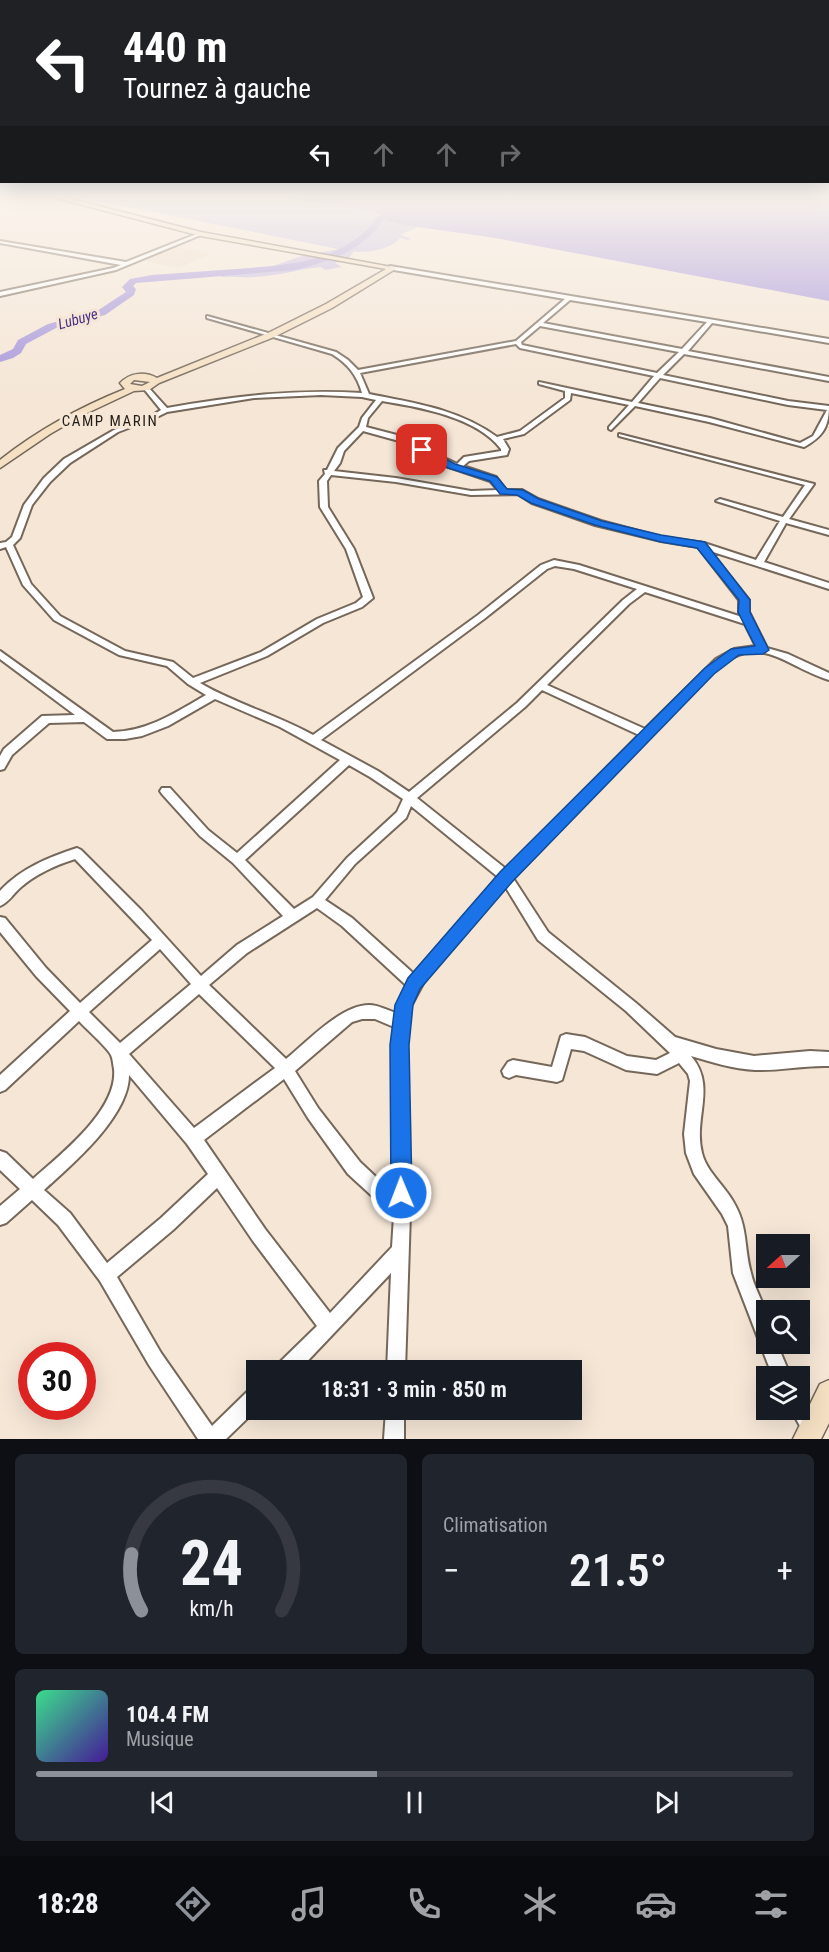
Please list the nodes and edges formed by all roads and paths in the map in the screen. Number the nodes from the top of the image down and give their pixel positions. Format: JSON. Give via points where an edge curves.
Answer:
{"nodes":[{"id":1,"x":126,"y":264,"type":"edge"},
{"id":2,"x":366,"y":264,"type":"edge"},
{"id":3,"x":389,"y":268,"type":"junction"},
{"id":4,"x":0,"y":294,"type":"edge"},
{"id":5,"x":570,"y":297,"type":"junction"},
{"id":6,"x":209,"y":317,"type":"dead end"},
{"id":7,"x":711,"y":321,"type":"junction"},
{"id":8,"x":537,"y":324,"type":"junction"},
{"id":9,"x":267,"y":334,"type":"junction"},
{"id":10,"x":829,"y":341,"type":"edge"},
{"id":11,"x":518,"y":342,"type":"junction"},
{"id":12,"x":684,"y":352,"type":"junction"},
{"id":13,"x":358,"y":372,"type":"junction"},
{"id":14,"x":659,"y":375,"type":"junction"},
{"id":15,"x":152,"y":379,"type":"junction"},
{"id":16,"x":829,"y":379,"type":"edge"},
{"id":17,"x":542,"y":383,"type":"dead end"},
{"id":18,"x":129,"y":388,"type":"junction"},
{"id":19,"x":146,"y":388,"type":"junction"},
{"id":20,"x":568,"y":390,"type":"junction"},
{"id":21,"x":366,"y":395,"type":"junction"},
{"id":22,"x":378,"y":398,"type":"junction"},
{"id":23,"x":636,"y":404,"type":"junction"},
{"id":24,"x":829,"y":409,"type":"edge"},
{"id":25,"x":165,"y":410,"type":"junction"},
{"id":26,"x":362,"y":428,"type":"junction"},
{"id":27,"x":611,"y":428,"type":"dead end"},
{"id":28,"x":621,"y":435,"type":"dead end"},
{"id":29,"x":499,"y":441,"type":"junction"},
{"id":30,"x":0,"y":460,"type":"edge"},
{"id":31,"x":0,"y":465,"type":"edge"},
{"id":32,"x":458,"y":467,"type":"junction"},
{"id":33,"x":327,"y":472,"type":"junction"},
{"id":34,"x":504,"y":492,"type":"junction"},
{"id":35,"x":720,"y":501,"type":"dead end"},
{"id":36,"x":783,"y":522,"type":"junction"},
{"id":37,"x":829,"y":533,"type":"edge"},
{"id":38,"x":4,"y":545,"type":"edge"},
{"id":39,"x":701,"y":545,"type":"junction"},
{"id":40,"x":759,"y":563,"type":"junction"},
{"id":41,"x":829,"y":586,"type":"edge"},
{"id":42,"x":643,"y":589,"type":"junction"},
{"id":43,"x":748,"y":622,"type":"junction"},
{"id":44,"x":763,"y":650,"type":"junction"},
{"id":45,"x":0,"y":654,"type":"edge"},
{"id":46,"x":829,"y":676,"type":"edge"},
{"id":47,"x":192,"y":682,"type":"junction"},
{"id":48,"x":541,"y":686,"type":"junction"},
{"id":49,"x":214,"y":695,"type":"junction"},
{"id":50,"x":88,"y":718,"type":"junction"},
{"id":51,"x":646,"y":734,"type":"junction"},
{"id":52,"x":314,"y":740,"type":"junction"},
{"id":53,"x":4,"y":752,"type":"edge"},
{"id":54,"x":347,"y":760,"type":"junction"},
{"id":55,"x":0,"y":766,"type":"edge"},
{"id":56,"x":166,"y":791,"type":"dead end"},
{"id":57,"x":409,"y":798,"type":"junction"},
{"id":58,"x":237,"y":860,"type":"junction"},
{"id":59,"x":506,"y":877,"type":"junction"},
{"id":60,"x":0,"y":901,"type":"edge"},
{"id":61,"x":317,"y":901,"type":"junction"},
{"id":62,"x":293,"y":917,"type":"junction"},
{"id":63,"x":0,"y":922,"type":"edge"},
{"id":64,"x":160,"y":941,"type":"junction"},
{"id":65,"x":199,"y":984,"type":"junction"},
{"id":66,"x":414,"y":984,"type":"junction"},
{"id":67,"x":79,"y":1012,"type":"junction"},
{"id":68,"x":401,"y":1023,"type":"junction"},
{"id":69,"x":676,"y":1048,"type":"junction"},
{"id":70,"x":119,"y":1053,"type":"junction"},
{"id":71,"x":829,"y":1059,"type":"edge"},
{"id":72,"x":286,"y":1068,"type":"junction"},
{"id":73,"x":509,"y":1071,"type":"dead end"},
{"id":74,"x":0,"y":1085,"type":"edge"},
{"id":75,"x":193,"y":1138,"type":"junction"},
{"id":76,"x":0,"y":1159,"type":"edge"},
{"id":77,"x":219,"y":1175,"type":"junction"},
{"id":78,"x":32,"y":1188,"type":"junction"},
{"id":79,"x":402,"y":1214,"type":"junction"},
{"id":80,"x":0,"y":1216,"type":"edge"},
{"id":81,"x":401,"y":1250,"type":"junction"},
{"id":82,"x":106,"y":1275,"type":"junction"},
{"id":83,"x":756,"y":1312,"type":"edge"},
{"id":84,"x":328,"y":1326,"type":"junction"},
{"id":85,"x":297,"y":1360,"type":"edge"},
{"id":86,"x":396,"y":1360,"type":"edge"},
{"id":87,"x":829,"y":1393,"type":"edge"},
{"id":88,"x":246,"y":1406,"type":"edge"},
{"id":89,"x":395,"y":1420,"type":"edge"},
{"id":90,"x":807,"y":1425,"type":"edge"},
{"id":91,"x":210,"y":1439,"type":"edge"},
{"id":92,"x":394,"y":1439,"type":"edge"}],
"edges":[{"from":1,"to":4,"type":"street"},
{"from":2,"to":3,"type":"street"},
{"from":3,"to":5,"type":"street"},
{"from":3,"to":9,"type":"street","via":[[329,306]]},
{"from":5,"to":7,"type":"street"},
{"from":5,"to":8,"type":"street"},
{"from":6,"to":9,"type":"street"},
{"from":7,"to":10,"type":"street"},
{"from":7,"to":12,"type":"street"},
{"from":8,"to":11,"type":"street"},
{"from":8,"to":12,"type":"street"},
{"from":9,"to":13,"type":"street","via":[[334,353],[348,360]]},
{"from":9,"to":15,"type":"street"},
{"from":11,"to":13,"type":"street"},
{"from":11,"to":14,"type":"street","via":[[529,350]]},
{"from":12,"to":14,"type":"street"},
{"from":12,"to":16,"type":"street"},
{"from":13,"to":21,"type":"street"},
{"from":14,"to":23,"type":"street"},
{"from":14,"to":24,"type":"street"},
{"from":15,"to":18,"type":"street","via":[[131,378],[125,383]]},
{"from":15,"to":19,"type":"street","via":[[152,386]]},
{"from":17,"to":20,"type":"street"},
{"from":18,"to":19,"type":"street"},
{"from":18,"to":30,"type":"street","via":[[57,421]]},
{"from":18,"to":31,"type":"street","via":[[58,425]]},
{"from":19,"to":25,"type":"street"},
{"from":20,"to":23,"type":"street"},
{"from":20,"to":29,"type":"street","via":[[568,399],[557,409],[522,433]]},
{"from":21,"to":22,"type":"street"},
{"from":21,"to":25,"type":"street","via":[[279,393]]},
{"from":22,"to":26,"type":"street"},
{"from":22,"to":29,"type":"street","via":[[464,418]]},
{"from":23,"to":24,"type":"street","via":[[801,445],[816,437]]},
{"from":23,"to":27,"type":"street"},
{"from":25,"to":38,"type":"street","via":[[107,436],[62,466],[28,505],[16,538]]},
{"from":26,"to":32,"type":"street","via":[[413,442]]},
{"from":26,"to":33,"type":"street"},
{"from":28,"to":36,"type":"street","via":[[810,484]]},
{"from":29,"to":32,"type":"street","via":[[504,453],[467,459]]},
{"from":32,"to":34,"type":"street","via":[[493,479]]},
{"from":33,"to":34,"type":"street","via":[[453,491]]},
{"from":33,"to":47,"type":"street","via":[[323,481],[324,507],[350,549],[368,598],[264,654]]},
{"from":34,"to":39,"type":"street","via":[[519,492],[598,523]]},
{"from":35,"to":36,"type":"street"},
{"from":36,"to":37,"type":"street"},
{"from":36,"to":40,"type":"street"},
{"from":38,"to":47,"type":"street","via":[[27,585],[57,618],[123,653],[170,663]]},
{"from":39,"to":40,"type":"street"},
{"from":39,"to":43,"type":"street","via":[[744,600]]},
{"from":40,"to":41,"type":"street"},
{"from":42,"to":43,"type":"street"},
{"from":42,"to":48,"type":"street"},
{"from":42,"to":52,"type":"street","via":[[561,563],[547,566]]},
{"from":43,"to":44,"type":"street"},
{"from":44,"to":46,"type":"street"},
{"from":44,"to":51,"type":"street","via":[[736,652],[722,661]]},
{"from":45,"to":50,"type":"street"},
{"from":47,"to":49,"type":"street"},
{"from":48,"to":51,"type":"street"},
{"from":48,"to":57,"type":"street","via":[[498,727]]},
{"from":49,"to":50,"type":"street","via":[[149,731],[128,737],[111,736]]},
{"from":49,"to":52,"type":"street"},
{"from":50,"to":53,"type":"street","via":[[46,719]]},
{"from":51,"to":59,"type":"street"},
{"from":52,"to":54,"type":"street"},
{"from":53,"to":55,"type":"street"},
{"from":54,"to":57,"type":"street"},
{"from":54,"to":58,"type":"street"},
{"from":56,"to":58,"type":"street","via":[[204,833]]},
{"from":57,"to":59,"type":"street"},
{"from":57,"to":61,"type":"street","via":[[402,814],[351,861]]},
{"from":58,"to":62,"type":"street"},
{"from":59,"to":66,"type":"street"},
{"from":59,"to":69,"type":"street","via":[[543,936],[631,1006]]},
{"from":60,"to":64,"type":"street","via":[[29,875],[77,853]]},
{"from":61,"to":62,"type":"street"},
{"from":61,"to":66,"type":"street","via":[[347,922]]},
{"from":62,"to":65,"type":"street","via":[[242,949]]},
{"from":63,"to":67,"type":"street"},
{"from":64,"to":65,"type":"street"},
{"from":64,"to":67,"type":"street"},
{"from":65,"to":70,"type":"street"},
{"from":65,"to":72,"type":"street"},
{"from":66,"to":68,"type":"street"},
{"from":67,"to":70,"type":"street"},
{"from":67,"to":74,"type":"street"},
{"from":68,"to":72,"type":"street","via":[[374,1010],[359,1012],[326,1033]]},
{"from":68,"to":79,"type":"street"},
{"from":69,"to":71,"type":"street","via":[[754,1063]]},
{"from":69,"to":73,"type":"street","via":[[657,1067],[626,1063],[585,1044],[566,1041],[556,1075],[513,1067]]},
{"from":69,"to":83,"type":"street","via":[[694,1070],[697,1081],[694,1153],[736,1225],[742,1273]]},
{"from":70,"to":75,"type":"street"},
{"from":70,"to":78,"type":"street","via":[[122,1084],[106,1116]]},
{"from":72,"to":75,"type":"street"},
{"from":72,"to":79,"type":"street","via":[[354,1168]]},
{"from":75,"to":77,"type":"street"},
{"from":76,"to":78,"type":"street"},
{"from":77,"to":82,"type":"street"},
{"from":77,"to":84,"type":"street"},
{"from":78,"to":80,"type":"street"},
{"from":78,"to":82,"type":"street","via":[[64,1219]]},
{"from":79,"to":81,"type":"street"},
{"from":81,"to":84,"type":"street"},
{"from":81,"to":86,"type":"street"},
{"from":82,"to":91,"type":"street","via":[[155,1359]]},
{"from":84,"to":85,"type":"street"},
{"from":87,"to":90,"type":"street"},
{"from":88,"to":91,"type":"street"},
{"from":89,"to":92,"type":"street"}]}
